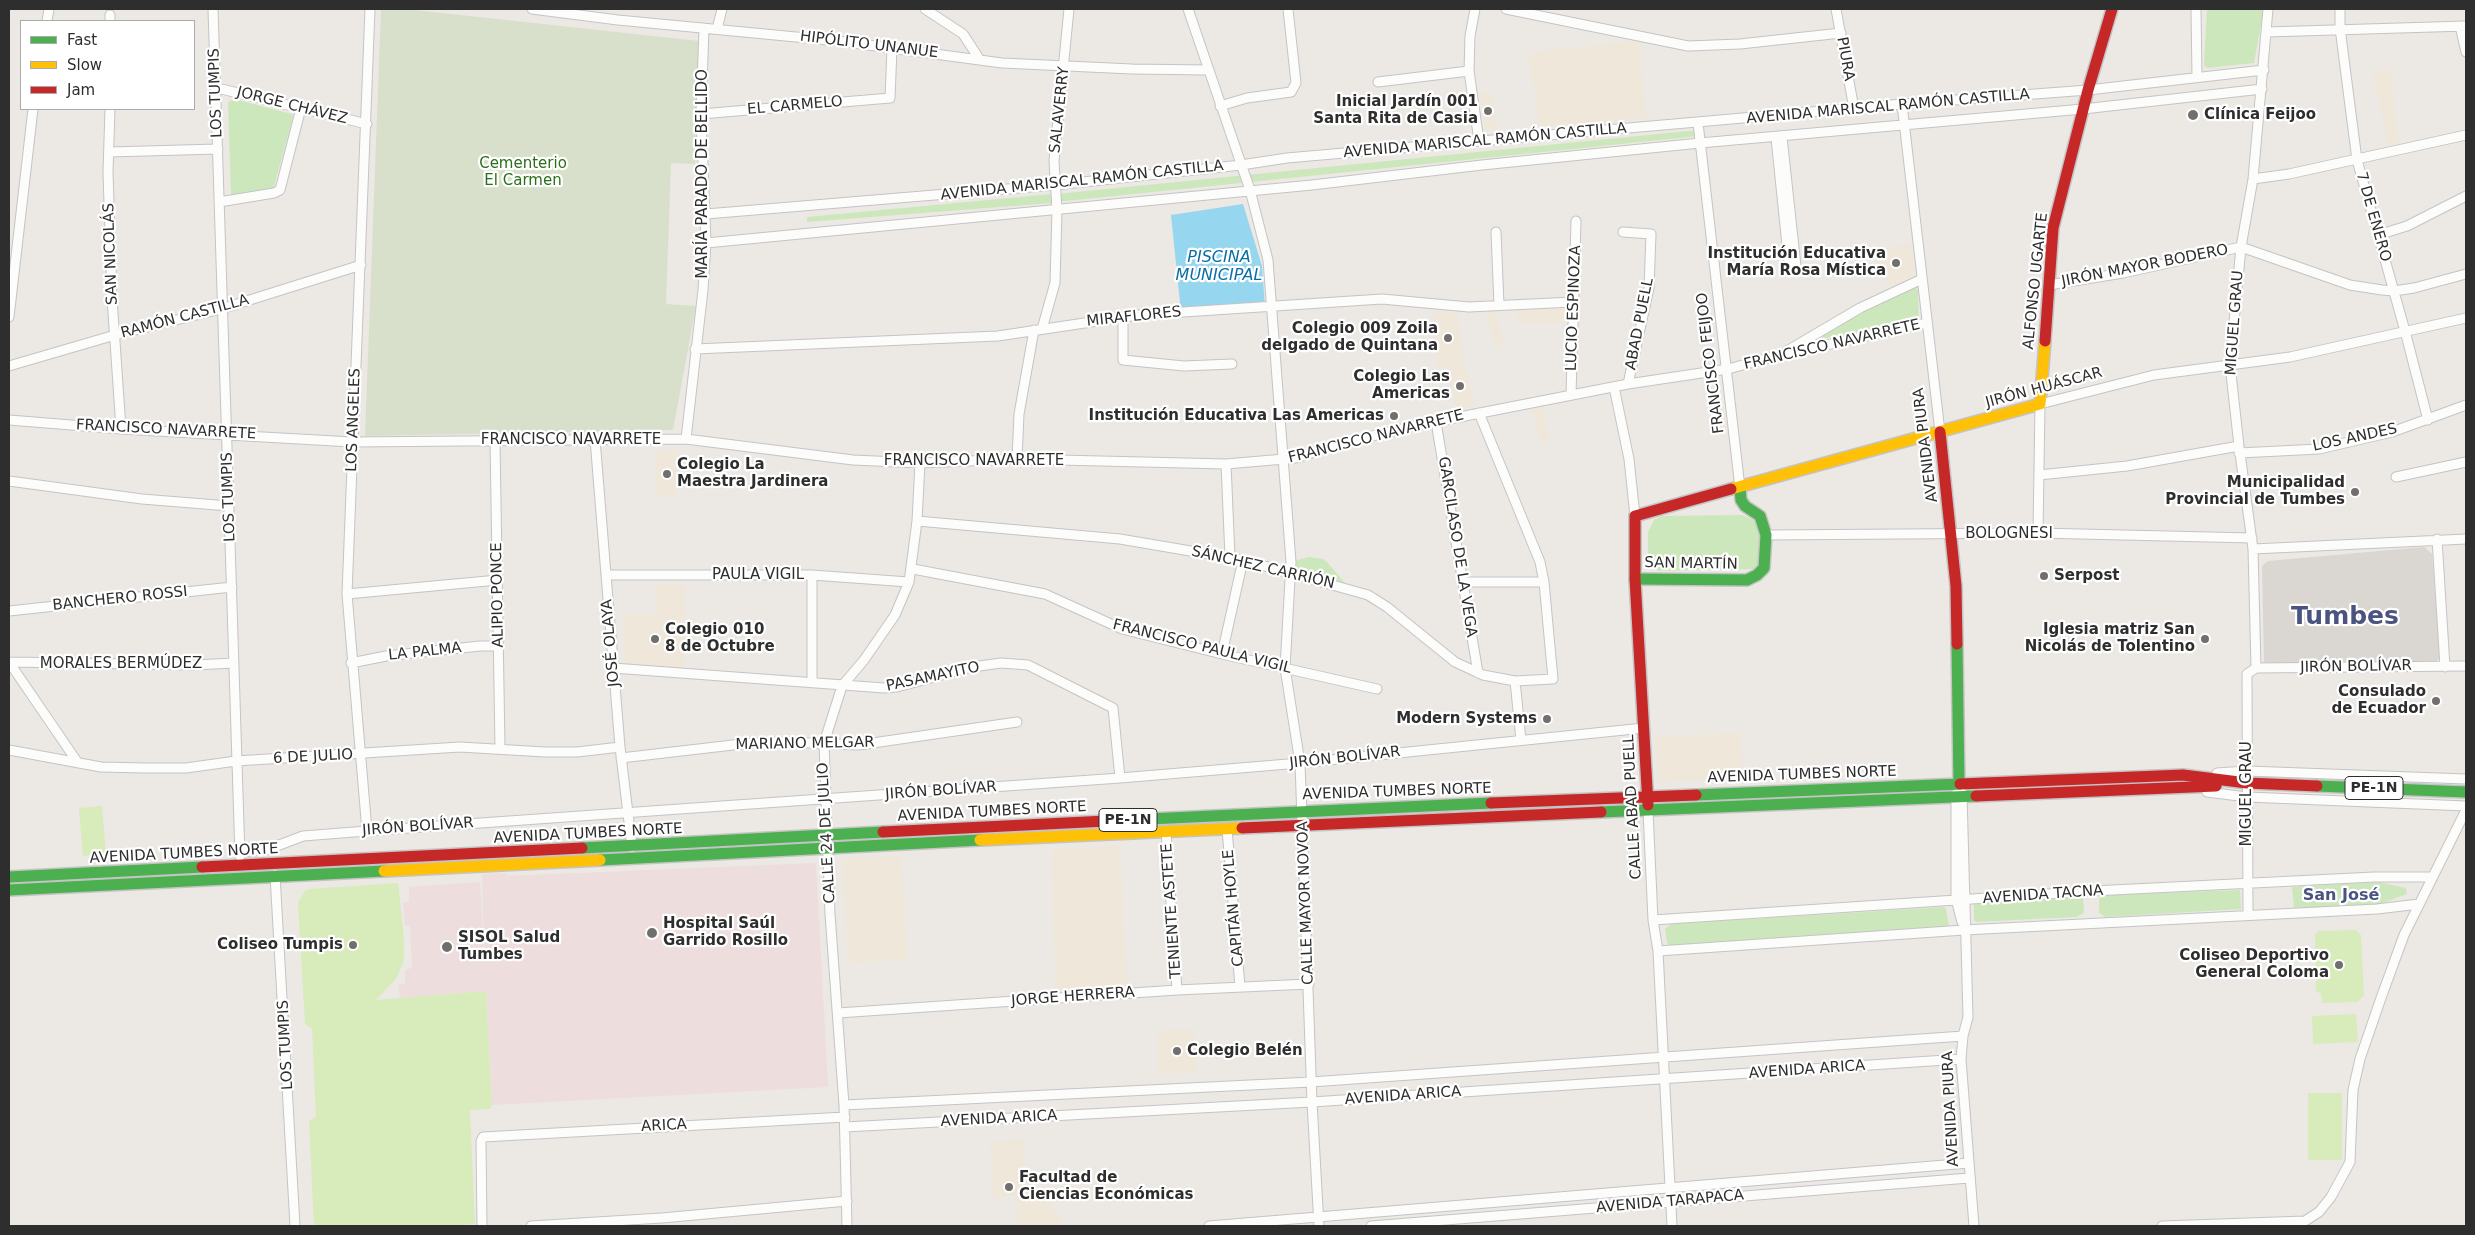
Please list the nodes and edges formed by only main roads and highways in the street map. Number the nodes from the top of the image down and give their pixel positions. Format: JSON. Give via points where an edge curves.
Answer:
{"nodes":[{"id":1,"x":2112,"y":9,"type":"edge"},
{"id":2,"x":2040,"y":404,"type":"joint"},
{"id":3,"x":1940,"y":432,"type":"junction"},
{"id":4,"x":1740,"y":488,"type":"junction"},
{"id":5,"x":1635,"y":516,"type":"joint"},
{"id":6,"x":1635,"y":579,"type":"junction"},
{"id":7,"x":1747,"y":580,"type":"joint"},
{"id":8,"x":1959,"y":784,"type":"junction"},
{"id":9,"x":2247,"y":784,"type":"junction"},
{"id":10,"x":2466,"y":792,"type":"edge"},
{"id":11,"x":1648,"y":796,"type":"junction"},
{"id":12,"x":1648,"y":811,"type":"junction"},
{"id":13,"x":9,"y":877,"type":"edge"},
{"id":14,"x":9,"y":890,"type":"edge"}],
"edges":[{"from":1,"to":2,"type":"main road","name":"ALFONSO UGARTE","via":[[2053,228]]},
{"from":2,"to":3,"type":"main road","name":"JIRÓN HUÁSCAR"},
{"from":3,"to":4,"type":"main road","name":"JIRÓN HUÁSCAR"},
{"from":3,"to":8,"type":"main road","name":"AVENIDA PIURA","via":[[1956,586]]},
{"from":4,"to":5,"type":"main road","name":"JIRÓN HUÁSCAR"},
{"from":4,"to":7,"type":"main road","name":"FRANCISCO FEIJOO","via":[[1741,500],[1760,516],[1766,535],[1764,568]]},
{"from":5,"to":6,"type":"main road","name":"CALLE ABAD PUELL"},
{"from":6,"to":7,"type":"main road","name":"SAN MARTÍN"},
{"from":6,"to":11,"type":"main road","name":"CALLE ABAD PUELL"},
{"from":8,"to":9,"type":"main road","name":"AVENIDA TUMBES NORTE","number":"PE-1N","via":[[2183,775]]},
{"from":8,"to":11,"type":"main road","name":"AVENIDA TUMBES NORTE","number":"PE-1N"},
{"from":9,"to":10,"type":"main road","name":"AVENIDA TUMBES NORTE","number":"PE-1N"},
{"from":9,"to":12,"type":"main road","name":"AVENIDA TUMBES NORTE","number":"PE-1N"},
{"from":11,"to":12,"type":"main road","name":"CALLE ABAD PUELL"},
{"from":11,"to":13,"type":"main road","name":"AVENIDA TUMBES NORTE","number":"PE-1N"},
{"from":12,"to":14,"type":"main road","name":"AVENIDA TUMBES NORTE","number":"PE-1N","via":[[1166,831]]}]}
